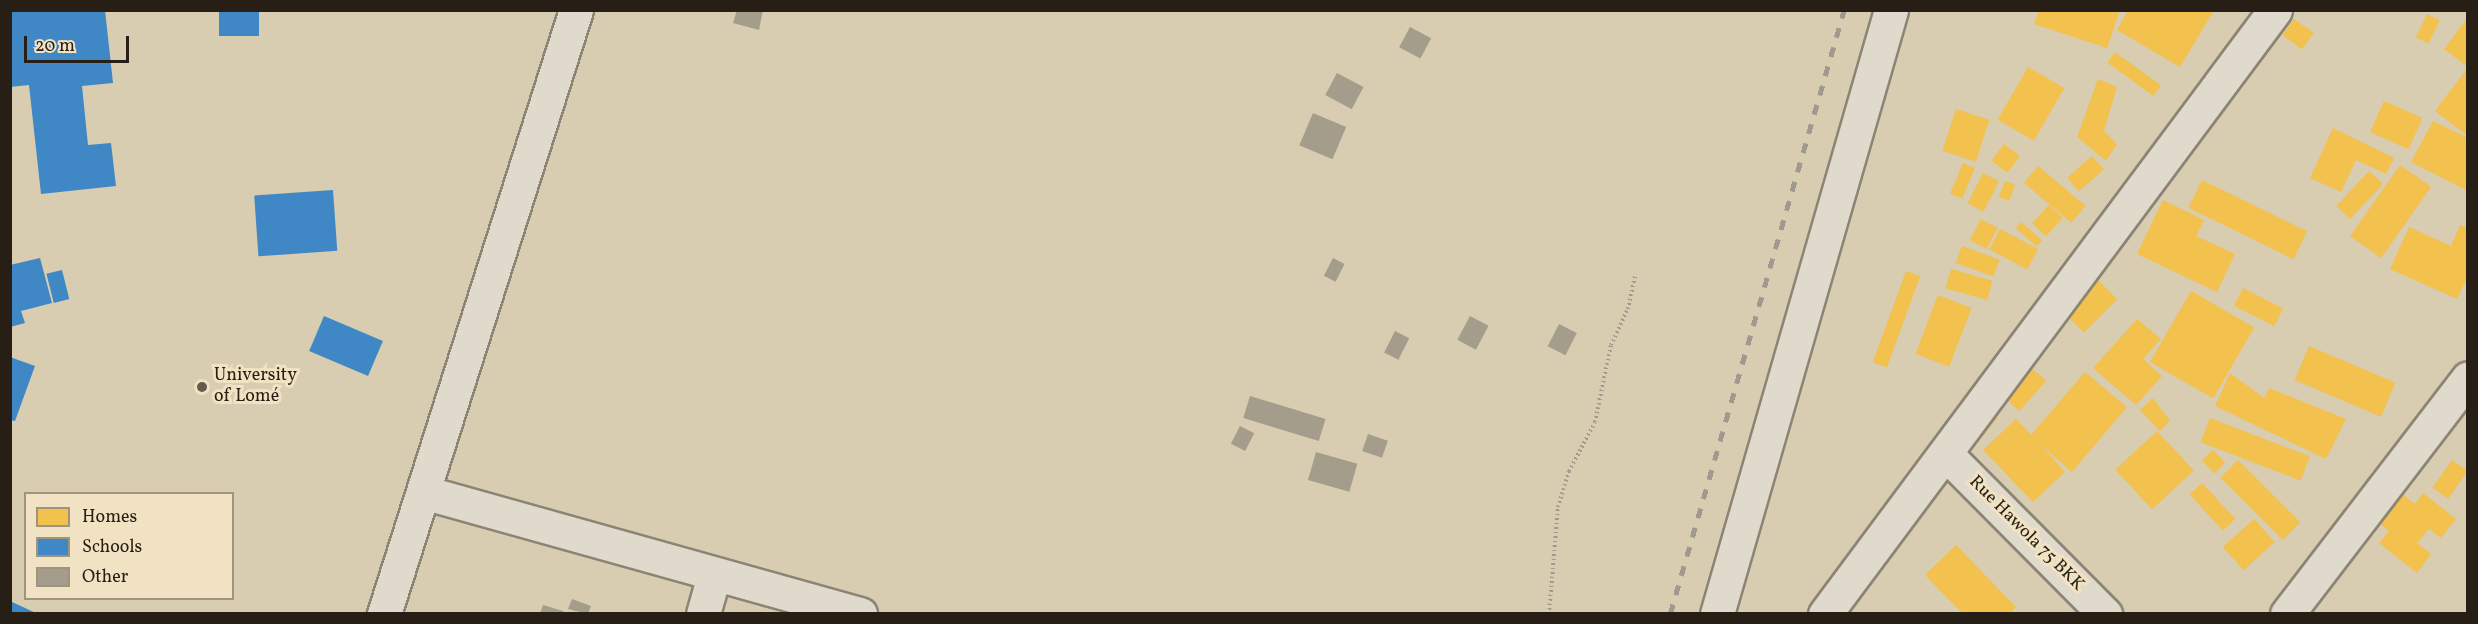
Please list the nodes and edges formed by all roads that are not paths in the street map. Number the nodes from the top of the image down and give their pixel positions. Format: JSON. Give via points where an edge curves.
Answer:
{"nodes":[{"id":1,"x":576,"y":10,"type":"edge"},
{"id":2,"x":1891,"y":10,"type":"edge"},
{"id":3,"x":2275,"y":10,"type":"edge"},
{"id":4,"x":2468,"y":378,"type":"edge"},
{"id":5,"x":2457,"y":413,"type":"edge"},
{"id":6,"x":1946,"y":454,"type":"junction"},
{"id":7,"x":423,"y":492,"type":"junction"},
{"id":8,"x":714,"y":574,"type":"junction"},
{"id":9,"x":384,"y":614,"type":"edge"},
{"id":10,"x":703,"y":614,"type":"edge"},
{"id":11,"x":860,"y":614,"type":"edge"},
{"id":12,"x":1717,"y":614,"type":"edge"},
{"id":13,"x":1824,"y":614,"type":"edge"},
{"id":14,"x":2105,"y":614,"type":"edge"},
{"id":15,"x":2287,"y":614,"type":"edge"}],
"edges":[{"from":1,"to":7,"type":"street"},
{"from":2,"to":12,"type":"street"},
{"from":3,"to":6,"type":"street"},
{"from":4,"to":5,"type":"street"},
{"from":5,"to":15,"type":"street"},
{"from":6,"to":13,"type":"street"},
{"from":6,"to":14,"type":"street","name":"Rue Hawola 75 BKK"},
{"from":7,"to":8,"type":"street"},
{"from":7,"to":9,"type":"street"},
{"from":8,"to":10,"type":"street"},
{"from":8,"to":11,"type":"street"}]}
